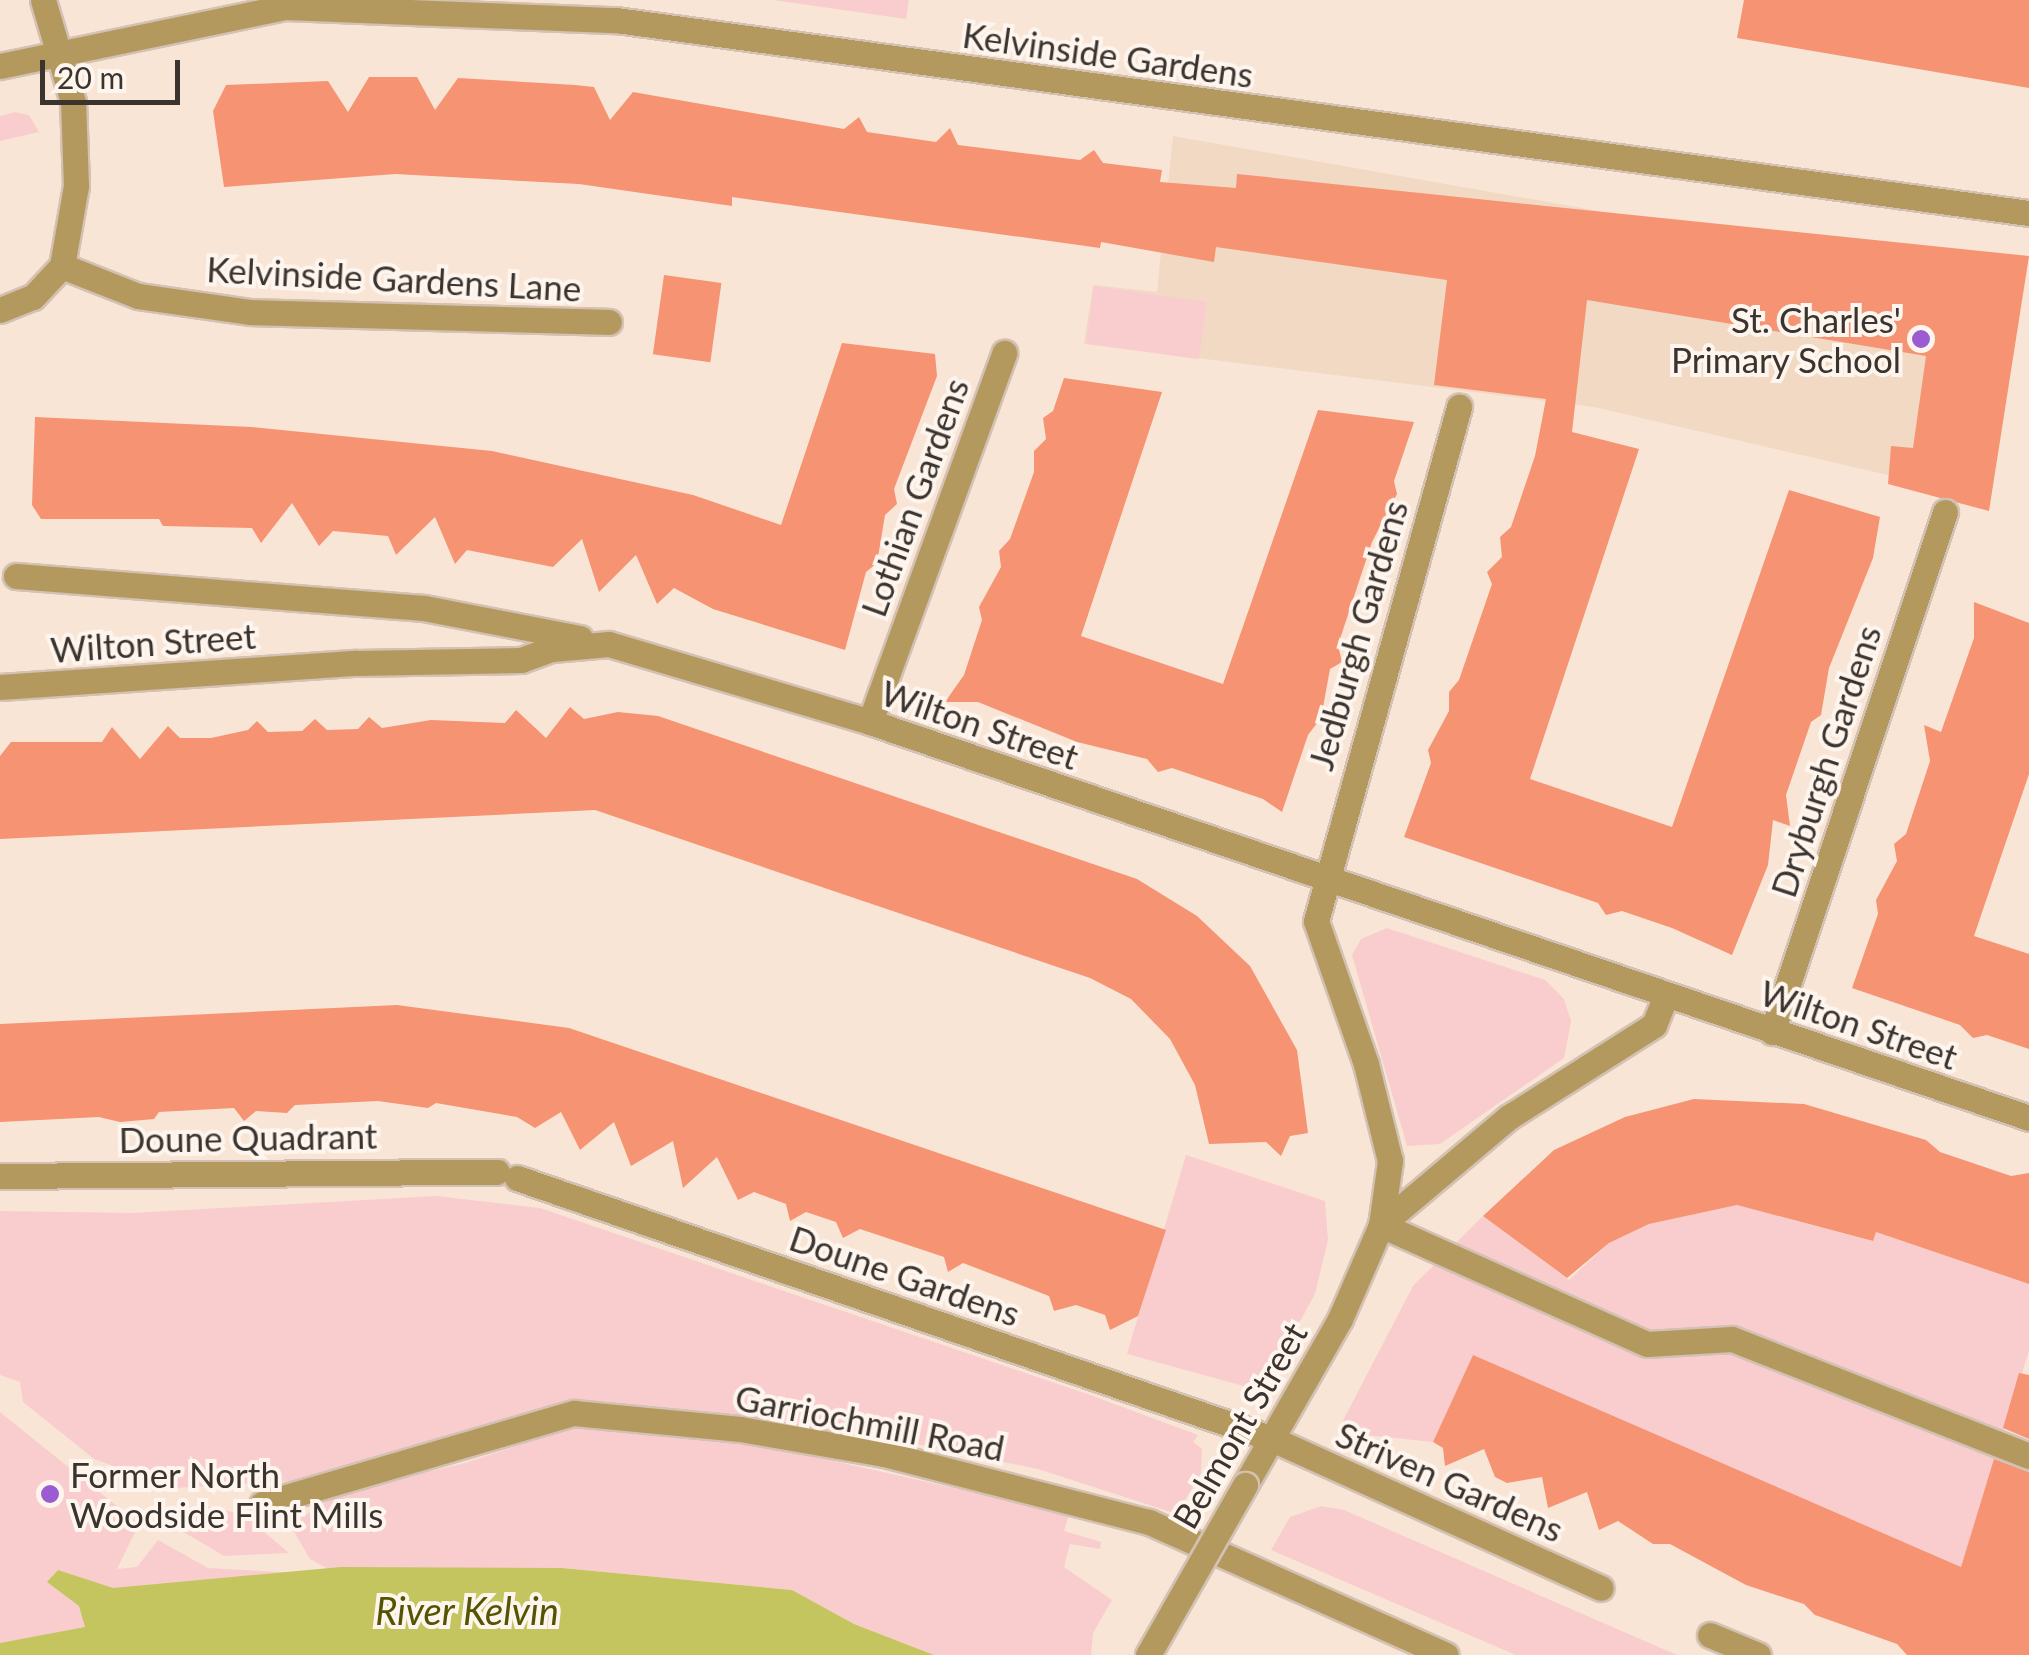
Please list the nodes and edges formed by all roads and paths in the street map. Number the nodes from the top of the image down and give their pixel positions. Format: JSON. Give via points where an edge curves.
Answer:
{"nodes":[{"id":1,"x":43,"y":0,"type":"edge"},
{"id":2,"x":56,"y":52,"type":"junction"},
{"id":3,"x":0,"y":66,"type":"edge"},
{"id":4,"x":2029,"y":213,"type":"edge"},
{"id":5,"x":62,"y":266,"type":"junction"},
{"id":6,"x":0,"y":310,"type":"edge"},
{"id":7,"x":609,"y":322,"type":"dead end"},
{"id":8,"x":1004,"y":353,"type":"dead end"},
{"id":9,"x":1459,"y":408,"type":"dead end"},
{"id":10,"x":1945,"y":512,"type":"dead end"},
{"id":11,"x":16,"y":576,"type":"dead end"},
{"id":12,"x":609,"y":644,"type":"junction"},
{"id":13,"x":0,"y":687,"type":"edge"},
{"id":14,"x":870,"y":722,"type":"junction"},
{"id":15,"x":1323,"y":882,"type":"junction"},
{"id":16,"x":1666,"y":996,"type":"junction"},
{"id":17,"x":1772,"y":1032,"type":"junction"},
{"id":18,"x":2029,"y":1118,"type":"edge"},
{"id":19,"x":507,"y":1175,"type":"joint"},
{"id":20,"x":0,"y":1176,"type":"edge"},
{"id":21,"x":1381,"y":1225,"type":"junction"},
{"id":22,"x":1270,"y":1438,"type":"junction"},
{"id":23,"x":2029,"y":1456,"type":"edge"},
{"id":24,"x":262,"y":1504,"type":"dead end"},
{"id":25,"x":1601,"y":1588,"type":"dead end"},
{"id":26,"x":1710,"y":1635,"type":"dead end"},
{"id":27,"x":1148,"y":1655,"type":"edge"},
{"id":28,"x":1446,"y":1655,"type":"edge"},
{"id":29,"x":1758,"y":1655,"type":"edge"}],
"edges":[{"from":1,"to":2,"type":"street"},
{"from":2,"to":3,"type":"street","name":"Kelvinside Gardens"},
{"from":2,"to":4,"type":"street","name":"Kelvinside Gardens","via":[[286,7],[616,20]]},
{"from":2,"to":5,"type":"street","via":[[74,102],[76,186]]},
{"from":5,"to":6,"type":"street","via":[[32,297]]},
{"from":5,"to":7,"type":"street","name":"Kelvinside Gardens Lane","via":[[138,296],[250,312]]},
{"from":8,"to":14,"type":"street","name":"Lothian Gardens"},
{"from":9,"to":15,"type":"street","name":"Jedburgh Gardens"},
{"from":10,"to":17,"type":"street","name":"Dryburgh Gardens"},
{"from":11,"to":12,"type":"street","name":"Wilton Street","via":[[424,608]]},
{"from":12,"to":13,"type":"street","name":"Wilton Street","via":[[521,660],[356,663]]},
{"from":12,"to":14,"type":"street","name":"Wilton Street"},
{"from":14,"to":15,"type":"street","name":"Wilton Street"},
{"from":15,"to":16,"type":"street","name":"Wilton Street"},
{"from":15,"to":21,"type":"street","via":[[1320,944],[1366,1064],[1390,1161]]},
{"from":16,"to":17,"type":"street","name":"Wilton Street"},
{"from":16,"to":21,"type":"street","via":[[1654,1025],[1508,1117]]},
{"from":17,"to":18,"type":"street","name":"Wilton Street"},
{"from":19,"to":20,"type":"street","name":"Doune Quadrant"},
{"from":19,"to":22,"type":"street","name":"Doune Gardens"},
{"from":21,"to":22,"type":"street","name":"Belmont Street","via":[[1340,1319]]},
{"from":21,"to":23,"type":"street","via":[[1646,1344],[1732,1339]]},
{"from":22,"to":25,"type":"street","name":"Striven Gardens"},
{"from":22,"to":27,"type":"street","name":"Belmont Street","bridge":true},
{"from":24,"to":28,"type":"street","name":"Garriochmill Road","via":[[574,1412],[740,1429],[884,1454],[1149,1522]]},
{"from":26,"to":29,"type":"street"}]}
